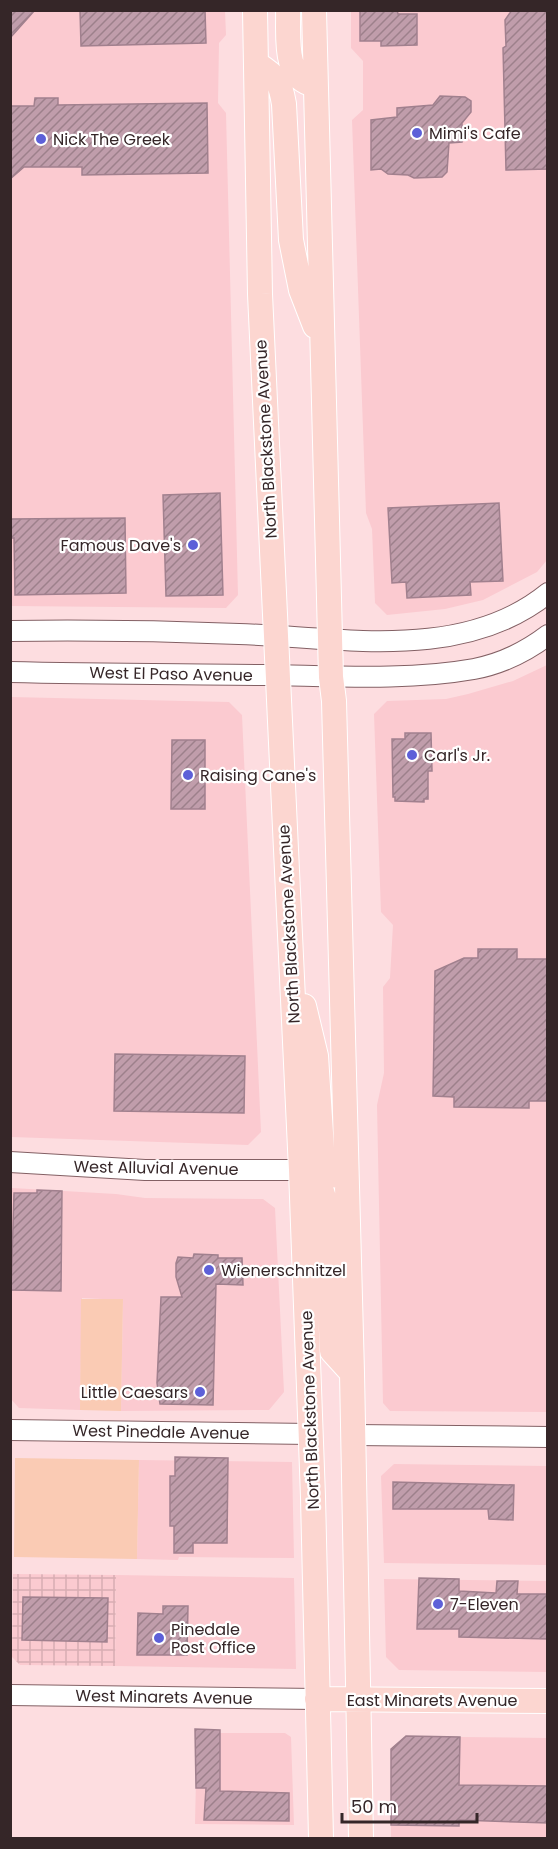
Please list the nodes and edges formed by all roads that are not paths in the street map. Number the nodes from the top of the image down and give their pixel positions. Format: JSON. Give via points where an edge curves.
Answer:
{"nodes":[{"id":1,"x":255,"y":10,"type":"edge"},
{"id":2,"x":288,"y":10,"type":"edge"},
{"id":3,"x":314,"y":10,"type":"edge"},
{"id":4,"x":257,"y":64,"type":"junction"},
{"id":5,"x":315,"y":85,"type":"junction"},
{"id":6,"x":321,"y":342,"type":"junction"},
{"id":7,"x":548,"y":593,"type":"edge"},
{"id":8,"x":10,"y":631,"type":"edge"},
{"id":9,"x":548,"y":635,"type":"edge"},
{"id":10,"x":274,"y":636,"type":"junction"},
{"id":11,"x":331,"y":639,"type":"junction"},
{"id":12,"x":10,"y":672,"type":"edge"},
{"id":13,"x":278,"y":675,"type":"junction"},
{"id":14,"x":331,"y":677,"type":"junction"},
{"id":15,"x":289,"y":942,"type":"junction"},
{"id":16,"x":10,"y":1162,"type":"edge"},
{"id":17,"x":302,"y":1170,"type":"junction"},
{"id":18,"x":346,"y":1177,"type":"junction"},
{"id":19,"x":352,"y":1373,"type":"junction"},
{"id":20,"x":10,"y":1430,"type":"edge"},
{"id":21,"x":311,"y":1434,"type":"junction"},
{"id":22,"x":352,"y":1435,"type":"junction"},
{"id":23,"x":548,"y":1437,"type":"edge"},
{"id":24,"x":10,"y":1695,"type":"edge"},
{"id":25,"x":317,"y":1699,"type":"junction"},
{"id":26,"x":358,"y":1699,"type":"junction"},
{"id":27,"x":548,"y":1701,"type":"edge"},
{"id":28,"x":321,"y":1839,"type":"edge"},
{"id":29,"x":361,"y":1839,"type":"edge"}],
"edges":[{"from":1,"to":4,"type":"main road","name":"North Blackstone Avenue"},
{"from":2,"to":5,"type":"main road","via":[[292,66],[299,78]]},
{"from":3,"to":5,"type":"main road"},
{"from":4,"to":6,"type":"main road","via":[[281,85],[292,249],[301,290]]},
{"from":4,"to":10,"type":"main road","name":"North Blackstone Avenue","via":[[260,294]]},
{"from":5,"to":6,"type":"main road"},
{"from":6,"to":11,"type":"main road"},
{"from":7,"to":11,"type":"street","via":[[521,611],[463,634],[394,640]]},
{"from":8,"to":10,"type":"street"},
{"from":9,"to":14,"type":"street","name":"West El Paso Avenue","via":[[506,659],[475,669]]},
{"from":10,"to":11,"type":"street"},
{"from":10,"to":13,"type":"main road","name":"North Blackstone Avenue"},
{"from":11,"to":14,"type":"main road"},
{"from":12,"to":13,"type":"street","name":"West El Paso Avenue"},
{"from":13,"to":14,"type":"street","name":"West El Paso Avenue"},
{"from":13,"to":15,"type":"main road","name":"North Blackstone Avenue"},
{"from":14,"to":18,"type":"main road"},
{"from":15,"to":17,"type":"main road","name":"North Blackstone Avenue"},
{"from":15,"to":18,"type":"main road","via":[[316,1056],[323,1164],[335,1176]]},
{"from":16,"to":17,"type":"street","name":"West Alluvial Avenue","via":[[145,1170]]},
{"from":17,"to":19,"type":"main road","via":[[319,1182],[323,1190],[332,1351]]},
{"from":17,"to":21,"type":"main road","name":"North Blackstone Avenue"},
{"from":18,"to":19,"type":"main road"},
{"from":19,"to":22,"type":"main road"},
{"from":20,"to":21,"type":"street","name":"West Pinedale Avenue"},
{"from":21,"to":25,"type":"main road","name":"North Blackstone Avenue"},
{"from":22,"to":23,"type":"street"},
{"from":22,"to":26,"type":"main road"},
{"from":24,"to":25,"type":"street","name":"West Minarets Avenue"},
{"from":25,"to":26,"type":"main road","name":"East Minarets Avenue"},
{"from":25,"to":28,"type":"main road","name":"North Blackstone Avenue"},
{"from":26,"to":27,"type":"main road","name":"East Minarets Avenue"},
{"from":26,"to":29,"type":"main road"}]}
